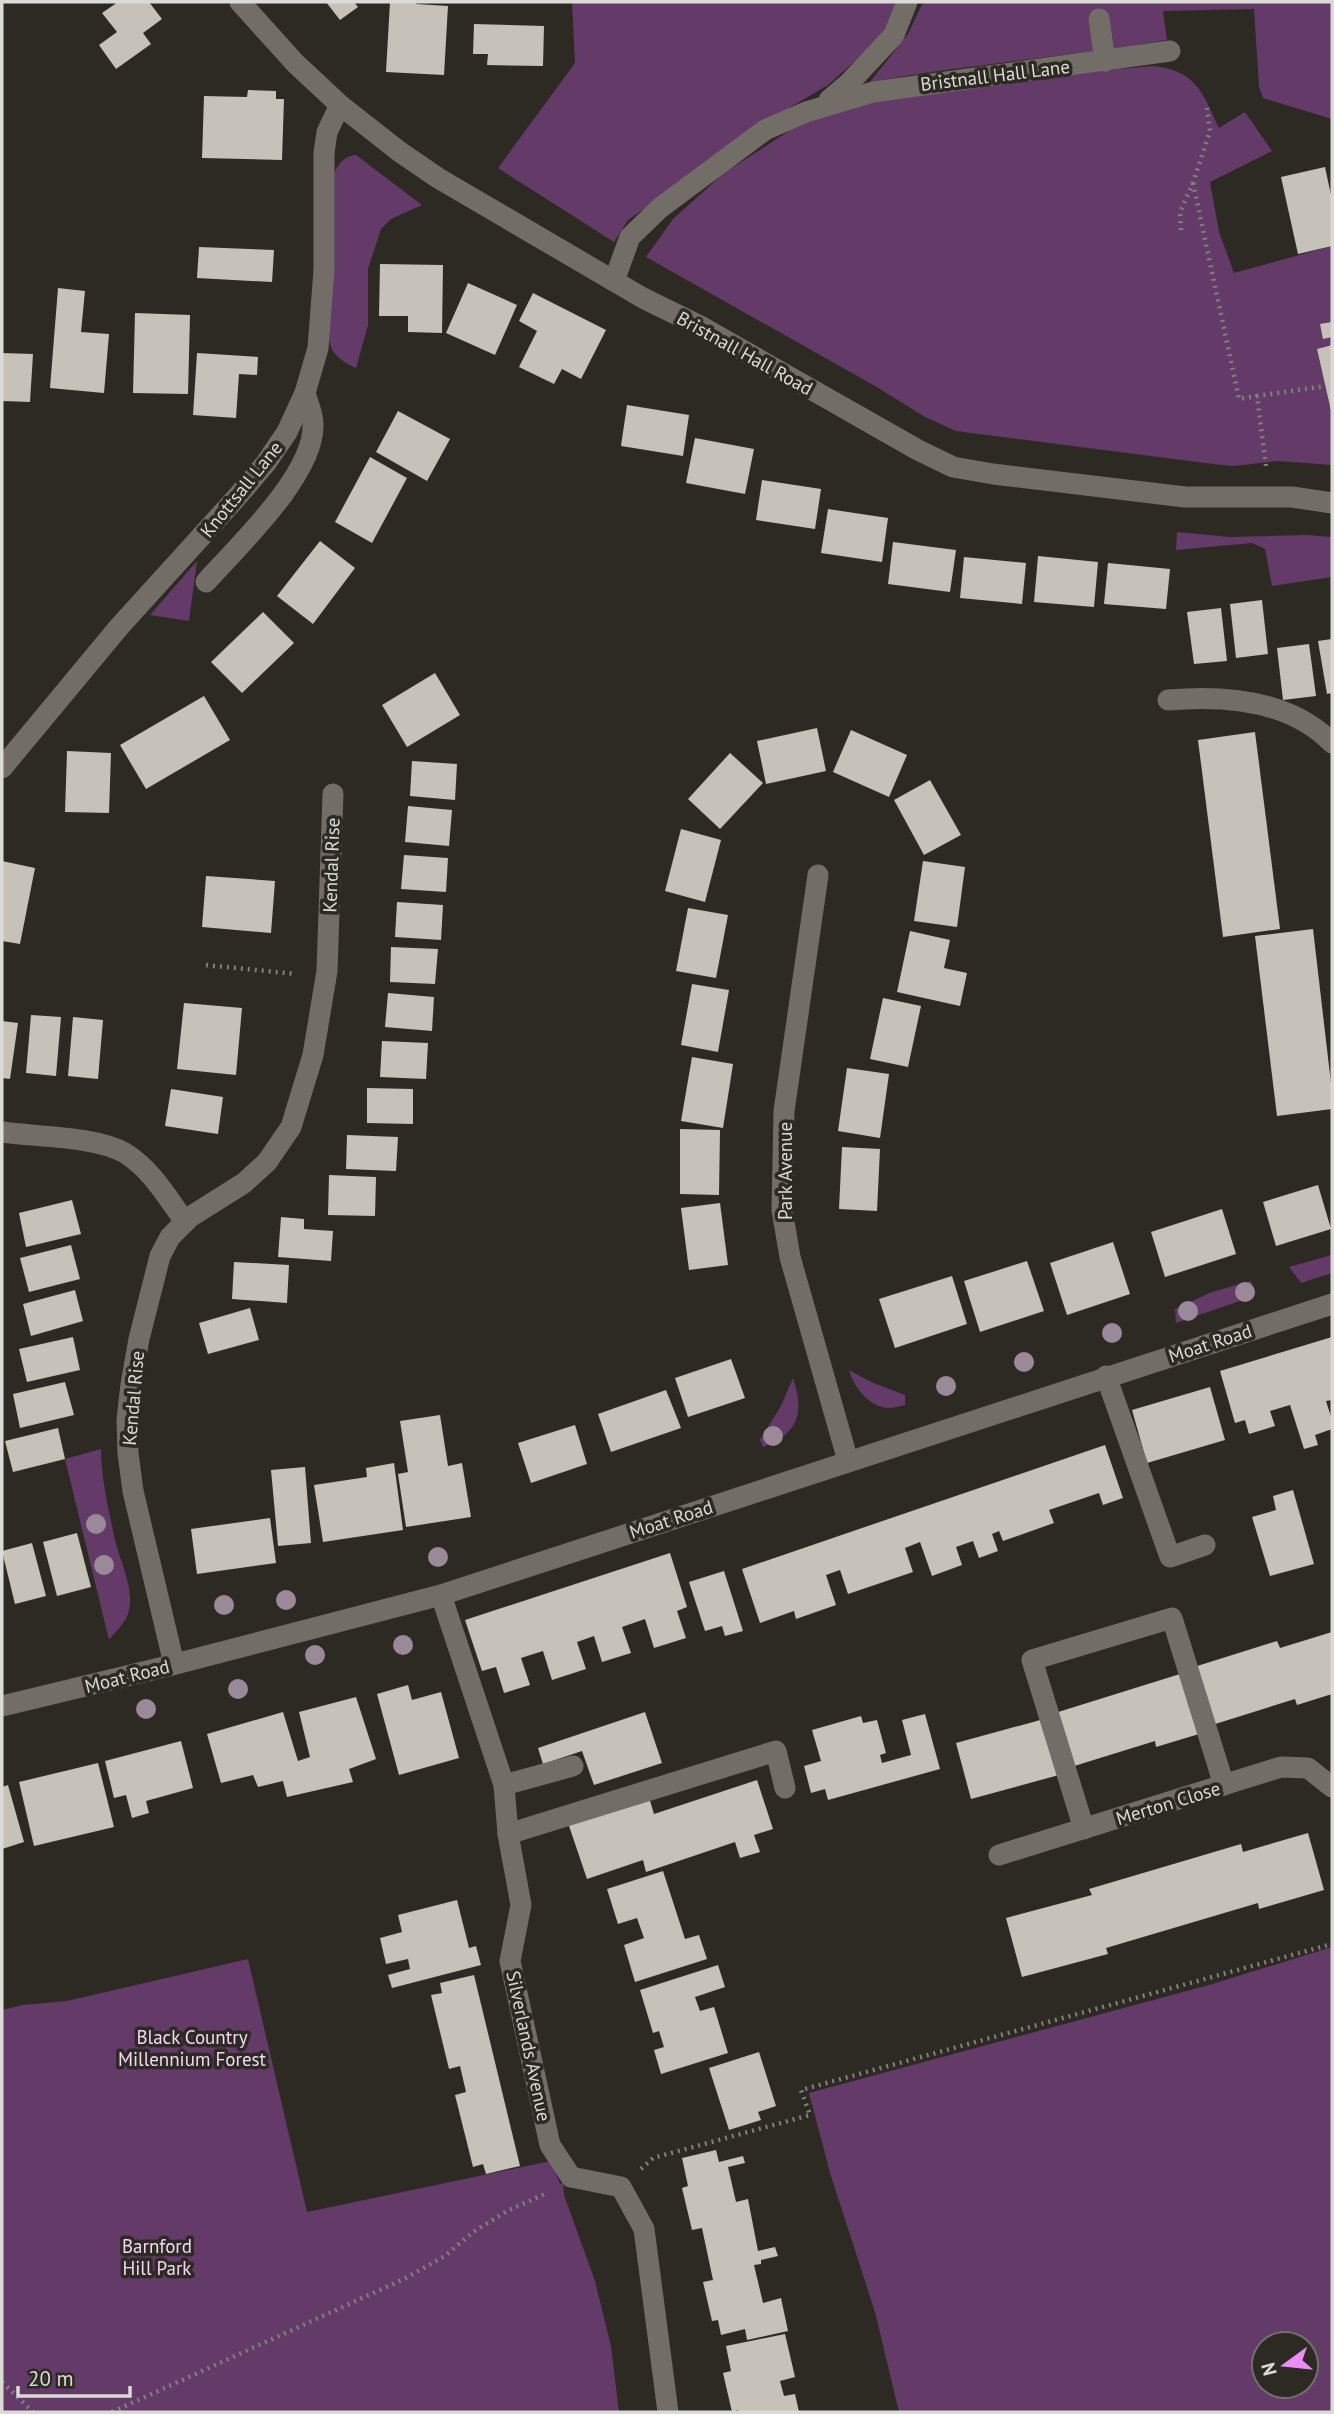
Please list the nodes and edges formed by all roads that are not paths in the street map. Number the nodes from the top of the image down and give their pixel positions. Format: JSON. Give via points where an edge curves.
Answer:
{"nodes":[{"id":1,"x":240,"y":2,"type":"edge"},
{"id":2,"x":907,"y":2,"type":"edge"},
{"id":3,"x":1099,"y":19,"type":"dead end"},
{"id":4,"x":1170,"y":51,"type":"dead end"},
{"id":5,"x":1105,"y":61,"type":"junction"},
{"id":6,"x":340,"y":105,"type":"junction"},
{"id":7,"x":821,"y":107,"type":"junction"},
{"id":8,"x":614,"y":281,"type":"junction"},
{"id":9,"x":305,"y":393,"type":"junction"},
{"id":10,"x":258,"y":472,"type":"junction"},
{"id":11,"x":284,"y":494,"type":"junction"},
{"id":12,"x":1332,"y":503,"type":"edge"},
{"id":13,"x":208,"y":531,"type":"junction"},
{"id":14,"x":230,"y":554,"type":"junction"},
{"id":15,"x":206,"y":582,"type":"dead end"},
{"id":16,"x":1168,"y":699,"type":"dead end"},
{"id":17,"x":1332,"y":743,"type":"edge"},
{"id":18,"x":2,"y":768,"type":"edge"},
{"id":19,"x":333,"y":794,"type":"dead end"},
{"id":20,"x":818,"y":875,"type":"dead end"},
{"id":21,"x":2,"y":1132,"type":"edge"},
{"id":22,"x":185,"y":1222,"type":"junction"},
{"id":23,"x":1332,"y":1304,"type":"edge"},
{"id":24,"x":1106,"y":1376,"type":"junction"},
{"id":25,"x":848,"y":1461,"type":"junction"},
{"id":26,"x":1205,"y":1545,"type":"dead end"},
{"id":27,"x":441,"y":1595,"type":"junction"},
{"id":28,"x":174,"y":1664,"type":"junction"},
{"id":29,"x":2,"y":1706,"type":"edge"},
{"id":30,"x":573,"y":1766,"type":"dead end"},
{"id":31,"x":1224,"y":1785,"type":"junction"},
{"id":32,"x":504,"y":1786,"type":"junction"},
{"id":33,"x":1332,"y":1787,"type":"edge"},
{"id":34,"x":785,"y":1788,"type":"dead end"},
{"id":35,"x":1084,"y":1829,"type":"junction"},
{"id":36,"x":508,"y":1834,"type":"junction"},
{"id":37,"x":999,"y":1856,"type":"dead end"},
{"id":38,"x":668,"y":2412,"type":"edge"}],
"edges":[{"from":1,"to":6,"type":"street","name":"Bristnall Hall Road"},
{"from":2,"to":7,"type":"street","name":"Bristnall Hall Lane","via":[[894,35]]},
{"from":3,"to":5,"type":"street"},
{"from":4,"to":5,"type":"street","name":"Bristnall Hall Lane"},
{"from":5,"to":7,"type":"street","name":"Bristnall Hall Lane","via":[[873,92]]},
{"from":6,"to":8,"type":"street","name":"Bristnall Hall Road","via":[[438,178]]},
{"from":6,"to":9,"type":"street","name":"Knottsall Lane","via":[[327,132],[324,153],[324,270],[318,348]]},
{"from":7,"to":8,"type":"street","name":"Bristnall Hall Lane","via":[[765,130],[660,208],[630,237]]},
{"from":8,"to":12,"type":"street","name":"Bristnall Hall Road","via":[[953,467],[1185,497],[1292,497]]},
{"from":9,"to":10,"type":"street","name":"Knottsall Lane","via":[[287,432]]},
{"from":9,"to":11,"type":"street","via":[[314,426]]},
{"from":10,"to":11,"type":"street"},
{"from":10,"to":13,"type":"street","name":"Knottsall Lane"},
{"from":11,"to":14,"type":"street"},
{"from":13,"to":14,"type":"street"},
{"from":13,"to":18,"type":"street","name":"Knottsall Lane","via":[[118,627]]},
{"from":14,"to":15,"type":"street"},
{"from":16,"to":17,"type":"street","via":[[1208,696],[1290,713]]},
{"from":19,"to":22,"type":"street","name":"Kendal Rise","via":[[326,977],[313,1055],[291,1127],[267,1162],[244,1183]]},
{"from":20,"to":25,"type":"street","name":"Park Avenue","via":[[784,1111],[782,1210],[790,1257]]},
{"from":21,"to":22,"type":"street","via":[[105,1144],[124,1153],[151,1176]]},
{"from":22,"to":28,"type":"street","name":"Kendal Rise","via":[[170,1237],[154,1276],[136,1350],[127,1420],[133,1492]]},
{"from":23,"to":24,"type":"street","name":"Moat Road"},
{"from":24,"to":25,"type":"street","name":"Moat Road"},
{"from":24,"to":26,"type":"street","via":[[1170,1557]]},
{"from":25,"to":27,"type":"street","name":"Moat Road"},
{"from":27,"to":28,"type":"street","name":"Moat Road"},
{"from":27,"to":32,"type":"street","name":"Silverlands Avenue"},
{"from":28,"to":29,"type":"street","name":"Moat Road"},
{"from":30,"to":32,"type":"street"},
{"from":31,"to":33,"type":"street","name":"Merton Close","via":[[1280,1768],[1308,1768]]},
{"from":31,"to":35,"type":"street","name":"Merton Close"},
{"from":31,"to":35,"type":"street","via":[[1172,1618],[1032,1660]]},
{"from":32,"to":36,"type":"street","name":"Silverlands Avenue"},
{"from":34,"to":36,"type":"street","via":[[776,1751]]},
{"from":35,"to":37,"type":"street","name":"Merton Close"},
{"from":36,"to":38,"type":"street","name":"Silverlands Avenue","via":[[521,1905],[510,1961],[550,2145],[571,2177],[621,2187],[644,2229]]}]}
